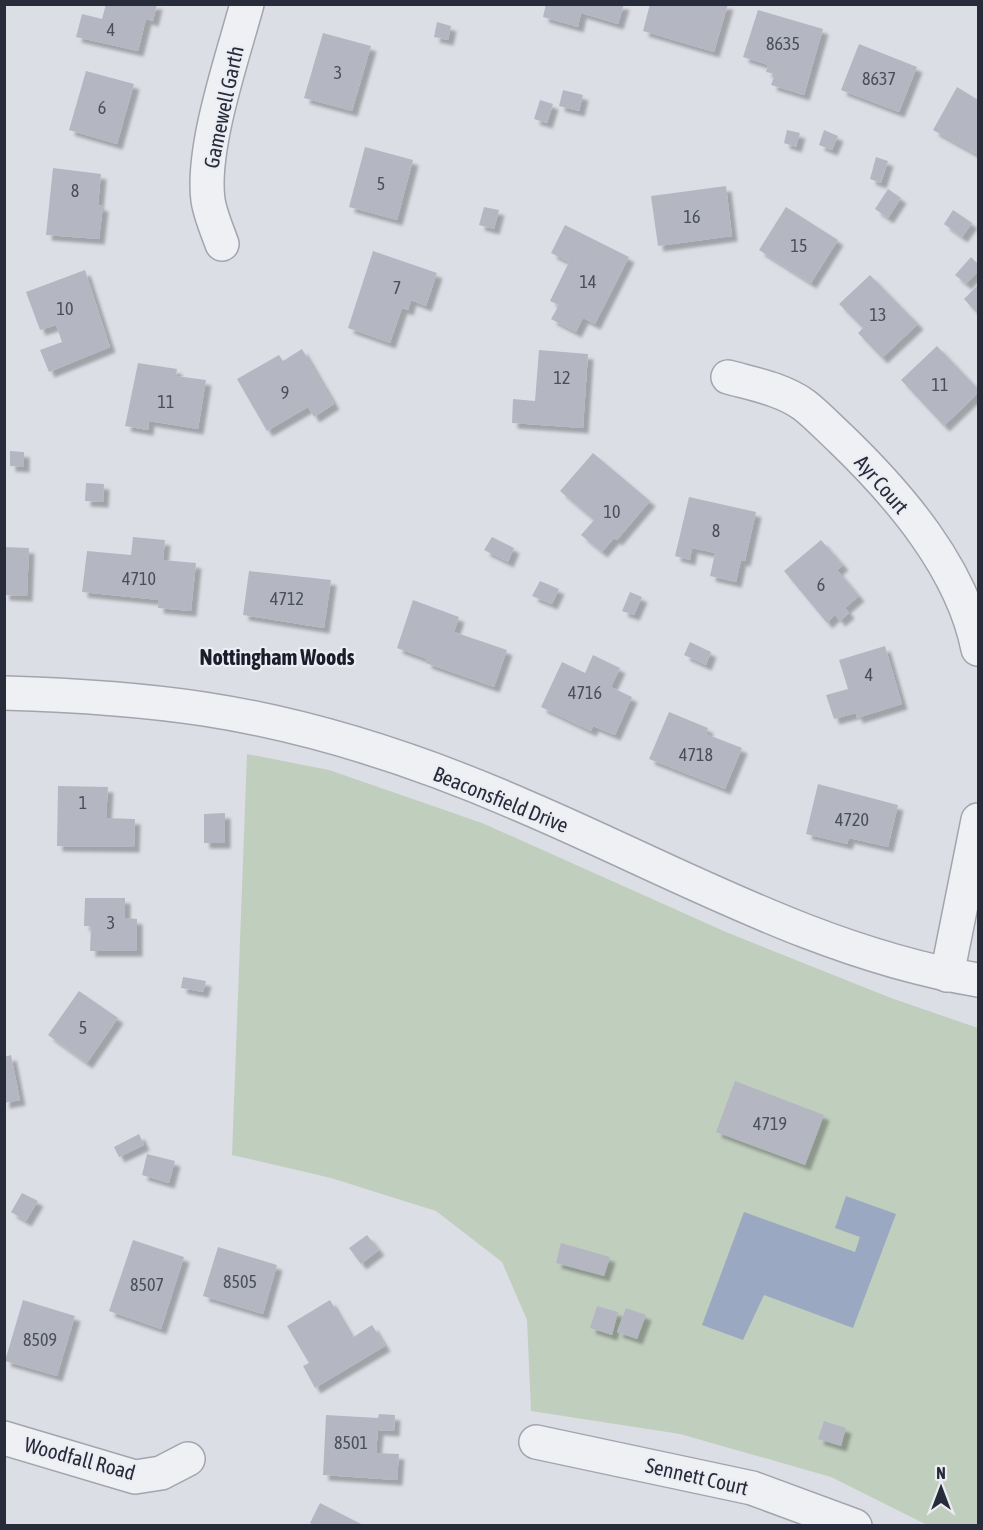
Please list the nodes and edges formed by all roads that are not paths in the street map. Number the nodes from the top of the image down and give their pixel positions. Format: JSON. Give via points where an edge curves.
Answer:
{"nodes":[{"id":1,"x":248,"y":4,"type":"edge"},
{"id":2,"x":222,"y":244,"type":"dead end"},
{"id":3,"x":728,"y":377,"type":"dead end"},
{"id":4,"x":978,"y":649,"type":"edge"},
{"id":5,"x":4,"y":693,"type":"edge"},
{"id":6,"x":978,"y":820,"type":"edge"},
{"id":7,"x":963,"y":978,"type":"edge"},
{"id":8,"x":4,"y":1438,"type":"edge"},
{"id":9,"x":536,"y":1442,"type":"dead end"},
{"id":10,"x":188,"y":1459,"type":"dead end"},
{"id":11,"x":855,"y":1526,"type":"edge"}],
"edges":[{"from":1,"to":2,"type":"street","name":"Gamewell Garth","via":[[216,123],[208,172],[208,200]]},
{"from":3,"to":4,"type":"street","name":"Ayr Court","via":[[773,389],[804,404],[878,475],[940,557],[975,633]]},
{"from":5,"to":7,"type":"street","name":"Beaconsfield Drive","via":[[122,699],[205,709],[273,723],[390,756],[527,807],[818,935],[905,965]]},
{"from":6,"to":7,"type":"street"},
{"from":8,"to":10,"type":"street","name":"Woodfall Road","via":[[135,1476],[161,1473]]},
{"from":9,"to":11,"type":"street","name":"Sennett Court","via":[[752,1488]]}]}
